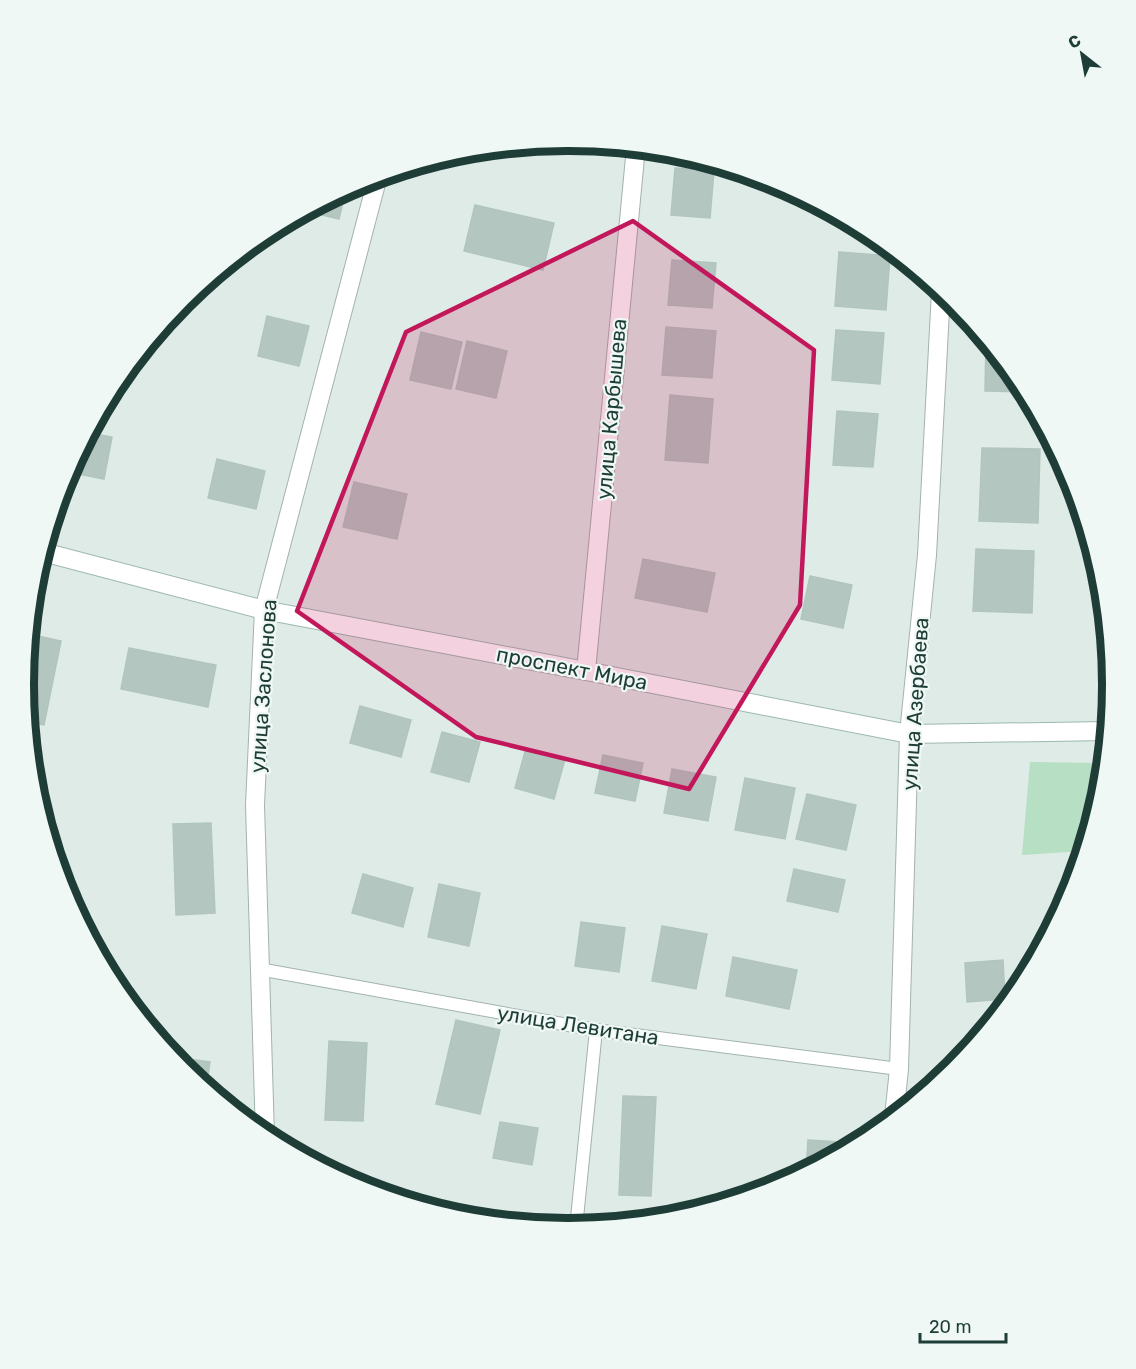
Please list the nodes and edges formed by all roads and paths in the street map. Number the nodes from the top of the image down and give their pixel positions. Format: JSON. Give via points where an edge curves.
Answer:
{"nodes":[{"id":1,"x":635,"y":156,"type":"edge"},
{"id":2,"x":375,"y":188,"type":"edge"},
{"id":3,"x":940,"y":303,"type":"edge"},
{"id":4,"x":51,"y":554,"type":"edge"},
{"id":5,"x":264,"y":610,"type":"junction"},
{"id":6,"x":586,"y":671,"type":"junction"},
{"id":7,"x":1099,"y":731,"type":"edge"},
{"id":8,"x":909,"y":734,"type":"junction"},
{"id":9,"x":259,"y":969,"type":"junction"},
{"id":10,"x":596,"y":1030,"type":"junction"},
{"id":11,"x":899,"y":1069,"type":"junction"},
{"id":12,"x":895,"y":1106,"type":"edge"},
{"id":13,"x":264,"y":1123,"type":"edge"},
{"id":14,"x":577,"y":1218,"type":"edge"}],
"edges":[{"from":1,"to":6,"type":"street","name":"улица Карбышева"},
{"from":2,"to":5,"type":"street","name":"улица Заслонова"},
{"from":3,"to":8,"type":"street","name":"улица Азербаева","via":[[927,555]]},
{"from":4,"to":5,"type":"street","name":"проспект Мира"},
{"from":5,"to":6,"type":"street","name":"проспект Мира"},
{"from":5,"to":9,"type":"street","name":"улица Заслонова","via":[[255,805]]},
{"from":6,"to":8,"type":"street","name":"проспект Мира"},
{"from":7,"to":8,"type":"street","name":"проспект Мира"},
{"from":8,"to":11,"type":"street","name":"улица Азербаева"},
{"from":9,"to":10,"type":"lane","name":"улица Левитана"},
{"from":9,"to":13,"type":"street","name":"улица Заслонова"},
{"from":10,"to":11,"type":"lane","name":"улица Левитана"},
{"from":10,"to":14,"type":"lane"},
{"from":11,"to":12,"type":"street","name":"улица Азербаева"}]}
